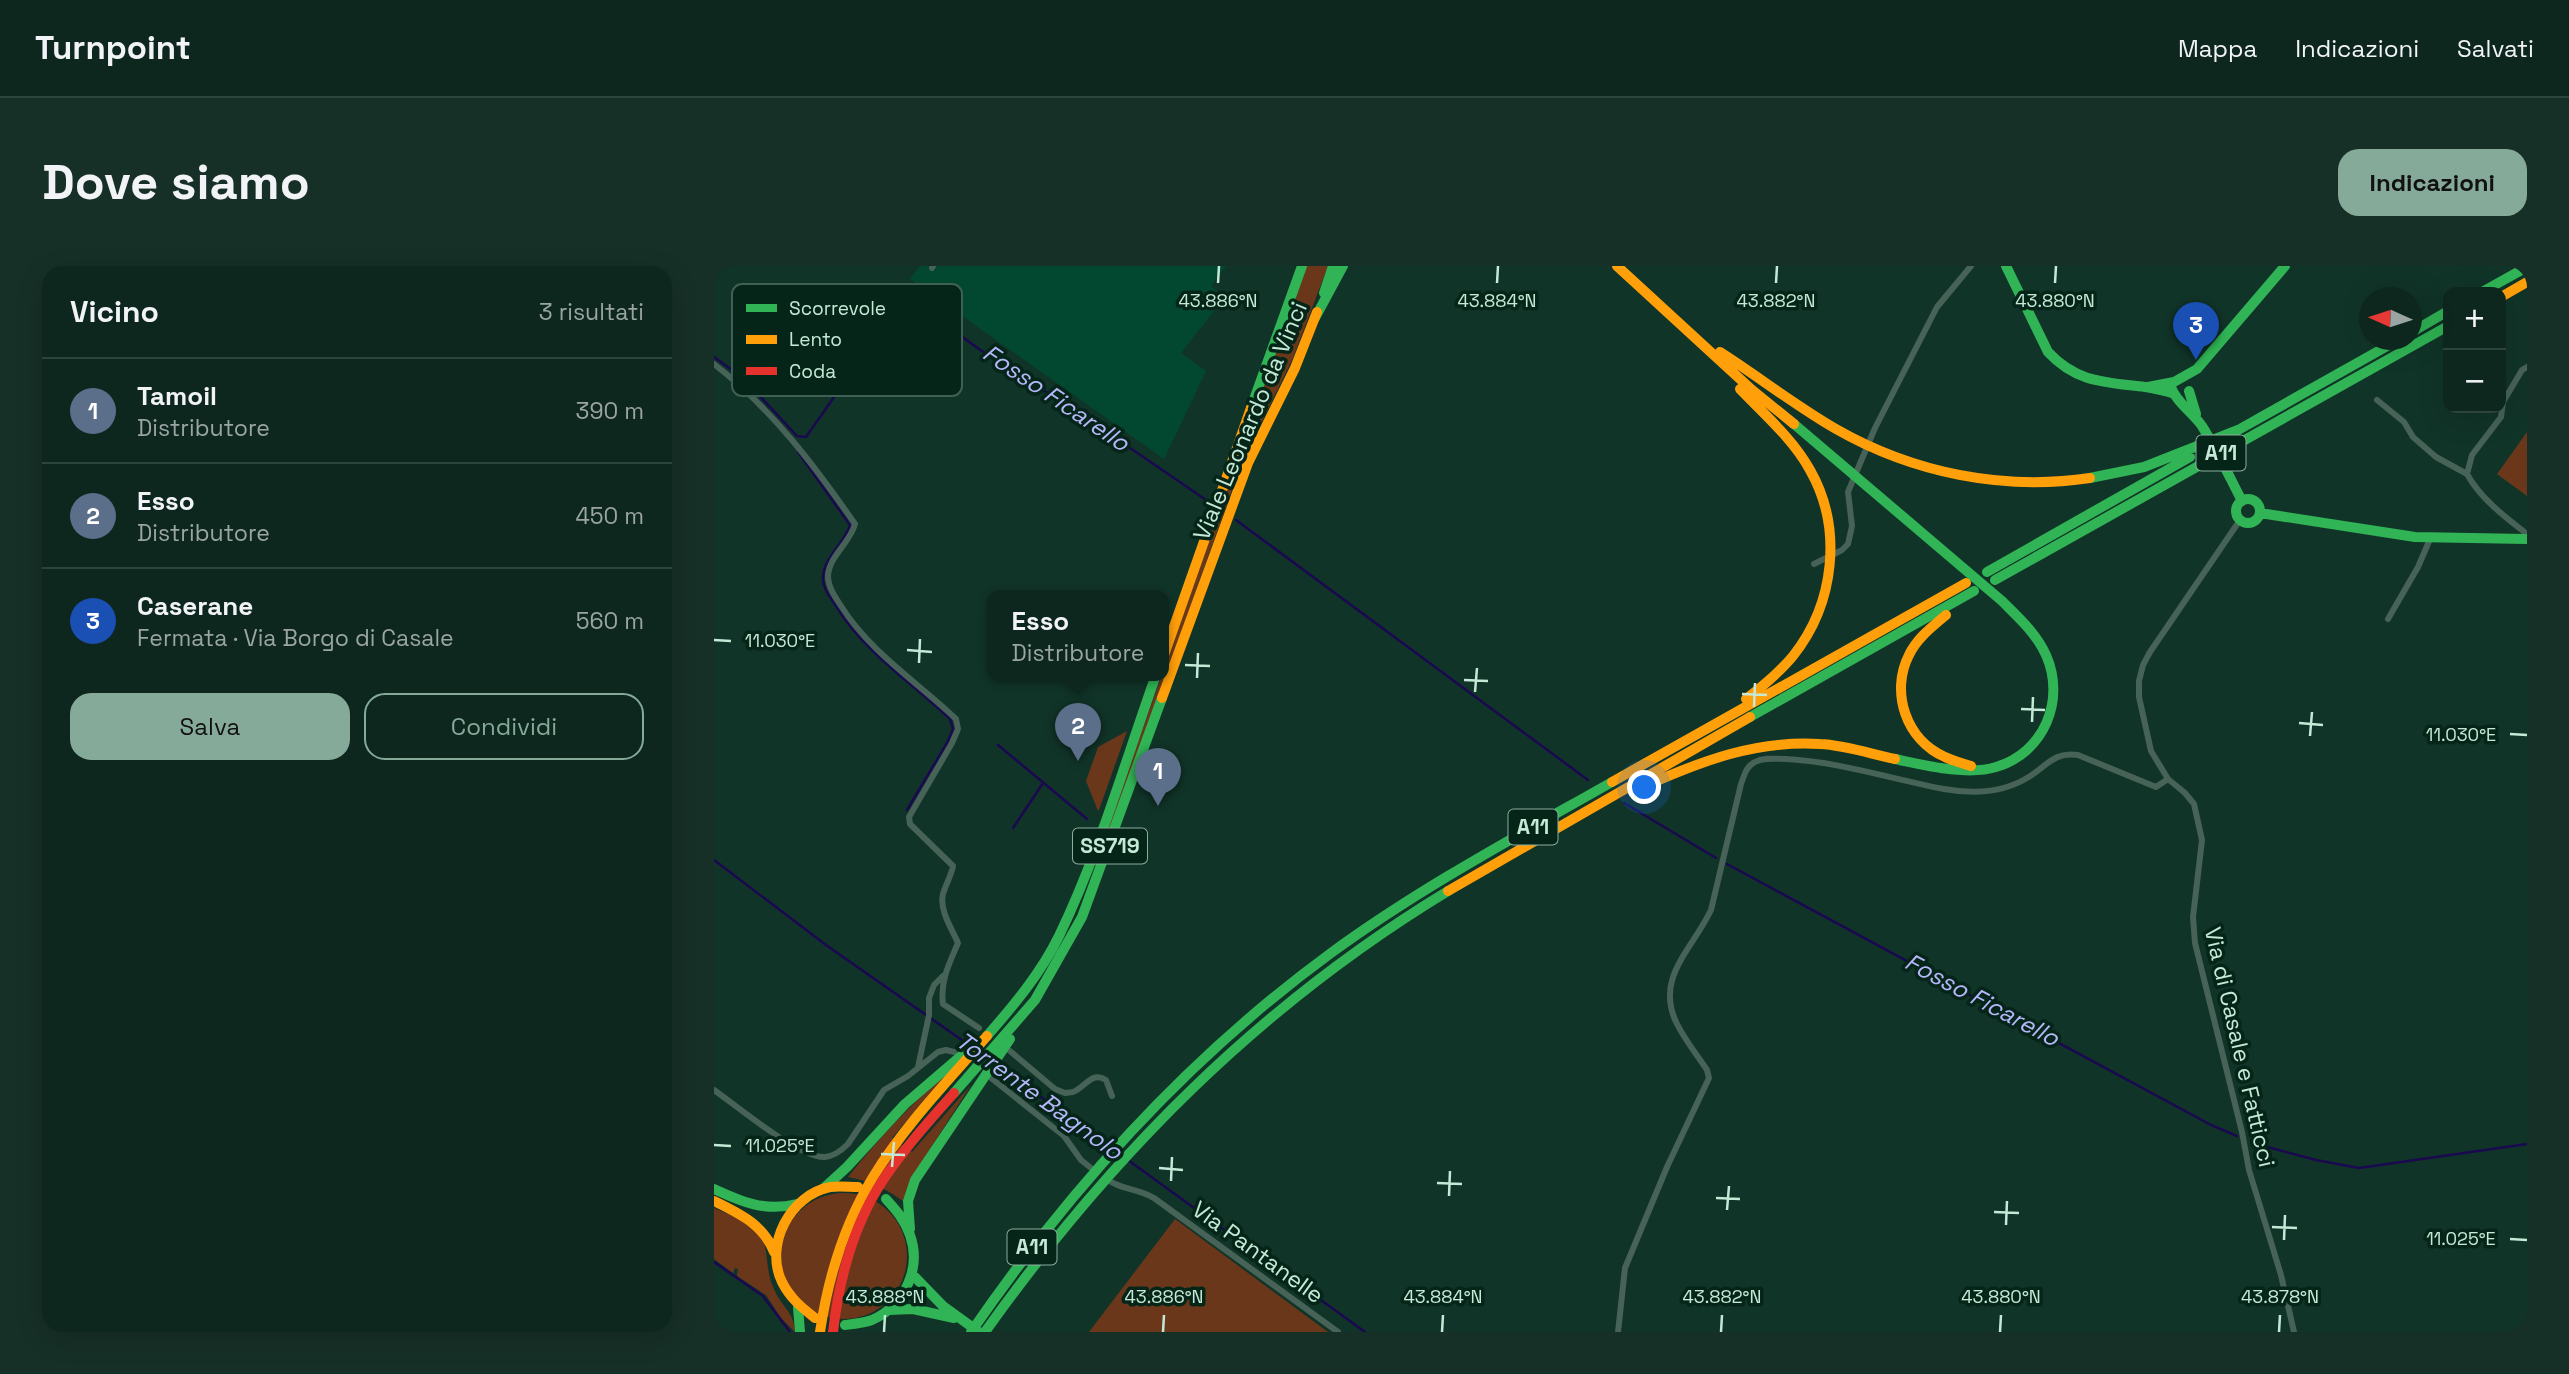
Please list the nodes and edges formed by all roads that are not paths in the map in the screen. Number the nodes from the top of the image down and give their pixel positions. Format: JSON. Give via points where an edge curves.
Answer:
{"nodes":[{"id":1,"x":1302,"y":266,"type":"edge"},
{"id":2,"x":1333,"y":266,"type":"edge"},
{"id":3,"x":1343,"y":266,"type":"edge"},
{"id":4,"x":1617,"y":266,"type":"edge"},
{"id":5,"x":1971,"y":266,"type":"edge"},
{"id":6,"x":2007,"y":266,"type":"edge"},
{"id":7,"x":2285,"y":266,"type":"edge"},
{"id":8,"x":2527,"y":267,"type":"edge"},
{"id":9,"x":2527,"y":282,"type":"edge"},
{"id":10,"x":2491,"y":287,"type":"edge"},
{"id":11,"x":2506,"y":294,"type":"edge"},
{"id":12,"x":2443,"y":314,"type":"edge"},
{"id":13,"x":1315,"y":318,"type":"junction"},
{"id":14,"x":2422,"y":326,"type":"edge"},
{"id":15,"x":2443,"y":329,"type":"edge"},
{"id":16,"x":1700,"y":340,"type":"junction"},
{"id":17,"x":2380,"y":350,"type":"edge"},
{"id":18,"x":714,"y":363,"type":"edge"},
{"id":19,"x":2527,"y":367,"type":"edge"},
{"id":20,"x":2197,"y":369,"type":"junction"},
{"id":21,"x":732,"y":378,"type":"edge"},
{"id":22,"x":2176,"y":388,"type":"junction"},
{"id":23,"x":2189,"y":390,"type":"junction"},
{"id":24,"x":753,"y":396,"type":"edge"},
{"id":25,"x":2377,"y":400,"type":"dead end"},
{"id":26,"x":2198,"y":421,"type":"junction"},
{"id":27,"x":2238,"y":430,"type":"junction"},
{"id":28,"x":2467,"y":474,"type":"junction"},
{"id":29,"x":2242,"y":501,"type":"junction"},
{"id":30,"x":2260,"y":513,"type":"junction"},
{"id":31,"x":2240,"y":520,"type":"junction"},
{"id":32,"x":2527,"y":534,"type":"edge"},
{"id":33,"x":2430,"y":539,"type":"junction"},
{"id":34,"x":2527,"y":539,"type":"edge"},
{"id":35,"x":1814,"y":564,"type":"dead end"},
{"id":36,"x":1987,"y":572,"type":"dead end"},
{"id":37,"x":1997,"y":582,"type":"dead end"},
{"id":38,"x":1966,"y":583,"type":"dead end"},
{"id":39,"x":2388,"y":619,"type":"dead end"},
{"id":40,"x":1169,"y":641,"type":"edge"},
{"id":41,"x":1155,"y":681,"type":"edge"},
{"id":42,"x":1667,"y":750,"type":"junction"},
{"id":43,"x":1995,"y":768,"type":"junction"},
{"id":44,"x":2168,"y":779,"type":"junction"},
{"id":45,"x":1588,"y":810,"type":"junction"},
{"id":46,"x":944,"y":975,"type":"junction"},
{"id":47,"x":1016,"y":1023,"type":"junction"},
{"id":48,"x":979,"y":1028,"type":"dead end"},
{"id":49,"x":1010,"y":1051,"type":"dead end"},
{"id":50,"x":961,"y":1062,"type":"junction"},
{"id":51,"x":918,"y":1067,"type":"junction"},
{"id":52,"x":986,"y":1079,"type":"junction"},
{"id":53,"x":714,"y":1090,"type":"edge"},
{"id":54,"x":1112,"y":1096,"type":"dead end"},
{"id":55,"x":1143,"y":1128,"type":"junction"},
{"id":56,"x":901,"y":1145,"type":"junction"},
{"id":57,"x":1091,"y":1185,"type":"junction"},
{"id":58,"x":858,"y":1186,"type":"dead end"},
{"id":59,"x":714,"y":1189,"type":"edge"},
{"id":60,"x":822,"y":1189,"type":"junction"},
{"id":61,"x":886,"y":1199,"type":"dead end"},
{"id":62,"x":714,"y":1201,"type":"edge"},
{"id":63,"x":797,"y":1204,"type":"junction"},
{"id":64,"x":910,"y":1229,"type":"junction"},
{"id":65,"x":775,"y":1255,"type":"junction"},
{"id":66,"x":912,"y":1274,"type":"junction"},
{"id":67,"x":798,"y":1307,"type":"junction"},
{"id":68,"x":889,"y":1310,"type":"junction"},
{"id":69,"x":815,"y":1318,"type":"dead end"},
{"id":70,"x":874,"y":1319,"type":"junction"},
{"id":71,"x":957,"y":1319,"type":"junction"},
{"id":72,"x":845,"y":1325,"type":"dead end"},
{"id":73,"x":988,"y":1327,"type":"edge"},
{"id":74,"x":800,"y":1332,"type":"edge"},
{"id":75,"x":820,"y":1332,"type":"edge"},
{"id":76,"x":833,"y":1332,"type":"edge"},
{"id":77,"x":863,"y":1332,"type":"edge"},
{"id":78,"x":971,"y":1332,"type":"edge"},
{"id":79,"x":979,"y":1332,"type":"edge"},
{"id":80,"x":1338,"y":1332,"type":"edge"},
{"id":81,"x":1618,"y":1332,"type":"edge"},
{"id":82,"x":2294,"y":1332,"type":"edge"}],
"edges":[{"from":1,"to":40,"type":"main road","name":"Viale Leonardo da Vinci"},
{"from":2,"to":13,"type":"main road","name":"Viale Leonardo da Vinci","number":"SS719"},
{"from":3,"to":13,"type":"main road"},
{"from":4,"to":16,"type":"main road"},
{"from":5,"to":35,"type":"street","via":[[1937,307],[1851,482],[1848,544]]},
{"from":6,"to":22,"type":"main road","via":[[2048,352],[2059,363],[2088,380],[2109,385]]},
{"from":7,"to":20,"type":"main road"},
{"from":8,"to":10,"type":"main road"},
{"from":9,"to":11,"type":"main road"},
{"from":12,"to":14,"type":"main road"},
{"from":13,"to":47,"type":"main road","name":"Viale Leonardo da Vinci","number":"SS719","via":[[1248,463],[1092,895],[1069,943]]},
{"from":15,"to":37,"type":"main road","number":"A11"},
{"from":16,"to":27,"type":"main road","via":[[1867,445],[1961,476],[2055,482],[2143,467]]},
{"from":16,"to":42,"type":"main road","via":[[1810,470],[1825,508],[1831,555],[1820,610],[1793,656],[1754,693],[1685,734]]},
{"from":16,"to":43,"type":"main road","via":[[1752,390],[2002,601],[2039,642],[2054,688],[2049,719],[2043,733],[2022,755]]},
{"from":17,"to":27,"type":"main road","number":"A11"},
{"from":18,"to":21,"type":"street"},
{"from":19,"to":28,"type":"street","via":[[2503,402],[2501,417],[2472,455]]},
{"from":20,"to":22,"type":"main road"},
{"from":20,"to":23,"type":"main road"},
{"from":22,"to":23,"type":"main road","via":[[2184,397]]},
{"from":22,"to":23,"type":"main road","via":[[2184,381]]},
{"from":22,"to":26,"type":"main road"},
{"from":23,"to":26,"type":"main road"},
{"from":24,"to":46,"type":"street","via":[[792,439],[855,524],[828,580],[851,621],[881,656],[956,719],[958,729],[952,743],[908,817],[953,866],[942,905],[958,943]]},
{"from":25,"to":28,"type":"street","via":[[2436,457]]},
{"from":26,"to":29,"type":"main road"},
{"from":27,"to":36,"type":"main road","number":"A11"},
{"from":28,"to":32,"type":"street","via":[[2473,485]]},
{"from":29,"to":30,"type":"main road","via":[[2255,501]]},
{"from":29,"to":31,"type":"main road","via":[[2236,510]]},
{"from":30,"to":31,"type":"main road","via":[[2254,522]]},
{"from":30,"to":33,"type":"main road"},
{"from":31,"to":44,"type":"street","name":"Via di Casale e Fatticci","via":[[2143,665],[2139,697],[2146,729],[2151,751]]},
{"from":33,"to":34,"type":"main road"},
{"from":33,"to":39,"type":"street"},
{"from":38,"to":42,"type":"main road","number":"A11"},
{"from":41,"to":50,"type":"main road","number":"SS719","via":[[1067,920],[1034,980]]},
{"from":42,"to":55,"type":"main road","number":"A11","via":[[1444,877],[1330,954],[1192,1070]]},
{"from":43,"to":45,"type":"main road","via":[[1949,770],[1822,744],[1765,745],[1696,763],[1606,806]]},
{"from":43,"to":45,"type":"main road","number":"A11","via":[[1961,764],[1926,746],[1909,727],[1900,703],[1900,680],[1916,643],[1939,619],[1977,594]]},
{"from":44,"to":81,"type":"street","via":[[2156,787],[2068,754],[2055,757],[2007,787],[1977,792],[1941,789],[1817,761],[1765,759],[1749,766],[1711,910],[1675,970],[1669,989],[1671,1012],[1709,1078],[1627,1261]]},
{"from":44,"to":82,"type":"street","name":"Via di Casale e Fatticci","via":[[2194,804],[2201,830],[2195,943],[2249,1170]]},
{"from":45,"to":55,"type":"main road","number":"A11","via":[[1474,874],[1327,971]]},
{"from":46,"to":48,"type":"street","via":[[943,1004]]},
{"from":46,"to":51,"type":"street","via":[[929,998]]},
{"from":47,"to":50,"type":"main road","name":"Viale Leonardo da Vinci","number":"SS719"},
{"from":47,"to":52,"type":"main road"},
{"from":49,"to":54,"type":"street","via":[[1059,1091],[1073,1092],[1098,1077],[1109,1084]]},
{"from":50,"to":51,"type":"street","via":[[942,1050]]},
{"from":50,"to":56,"type":"main road","name":"Viale Leonardo da Vinci","number":"SS719"},
{"from":50,"to":60,"type":"main road","via":[[899,1110],[839,1177]]},
{"from":51,"to":53,"type":"street","via":[[879,1095],[841,1151],[826,1157],[801,1152]]},
{"from":52,"to":64,"type":"main road","via":[[915,1180],[908,1201]]},
{"from":52,"to":80,"type":"street","name":"Via Pantanelle","via":[[1064,1136],[1081,1160],[1111,1182],[1154,1198]]},
{"from":55,"to":57,"type":"main road","number":"A11"},
{"from":56,"to":75,"type":"main road","name":"Viale Leonardo da Vinci","number":"SS719","via":[[864,1194],[839,1251]]},
{"from":56,"to":76,"type":"main road","name":"Viale Leonardo da Vinci","number":"SS719","via":[[857,1233],[840,1286]]},
{"from":57,"to":73,"type":"main road","number":"A11"},
{"from":57,"to":78,"type":"main road","number":"A11","via":[[1003,1283]]},
{"from":58,"to":60,"type":"main road"},
{"from":59,"to":63,"type":"main road","via":[[767,1209]]},
{"from":60,"to":63,"type":"main road"},
{"from":61,"to":64,"type":"main road"},
{"from":62,"to":65,"type":"main road","via":[[760,1226]]},
{"from":63,"to":65,"type":"main road","via":[[779,1233]]},
{"from":64,"to":66,"type":"main road","via":[[915,1251]]},
{"from":65,"to":67,"type":"main road","via":[[781,1283]]},
{"from":66,"to":68,"type":"main road","via":[[904,1294]]},
{"from":66,"to":71,"type":"main road"},
{"from":67,"to":69,"type":"main road"},
{"from":67,"to":74,"type":"main road"},
{"from":68,"to":70,"type":"main road"},
{"from":68,"to":71,"type":"main road","via":[[913,1309]]},
{"from":70,"to":72,"type":"main road"},
{"from":70,"to":77,"type":"street"},
{"from":71,"to":79,"type":"main road"}]}
